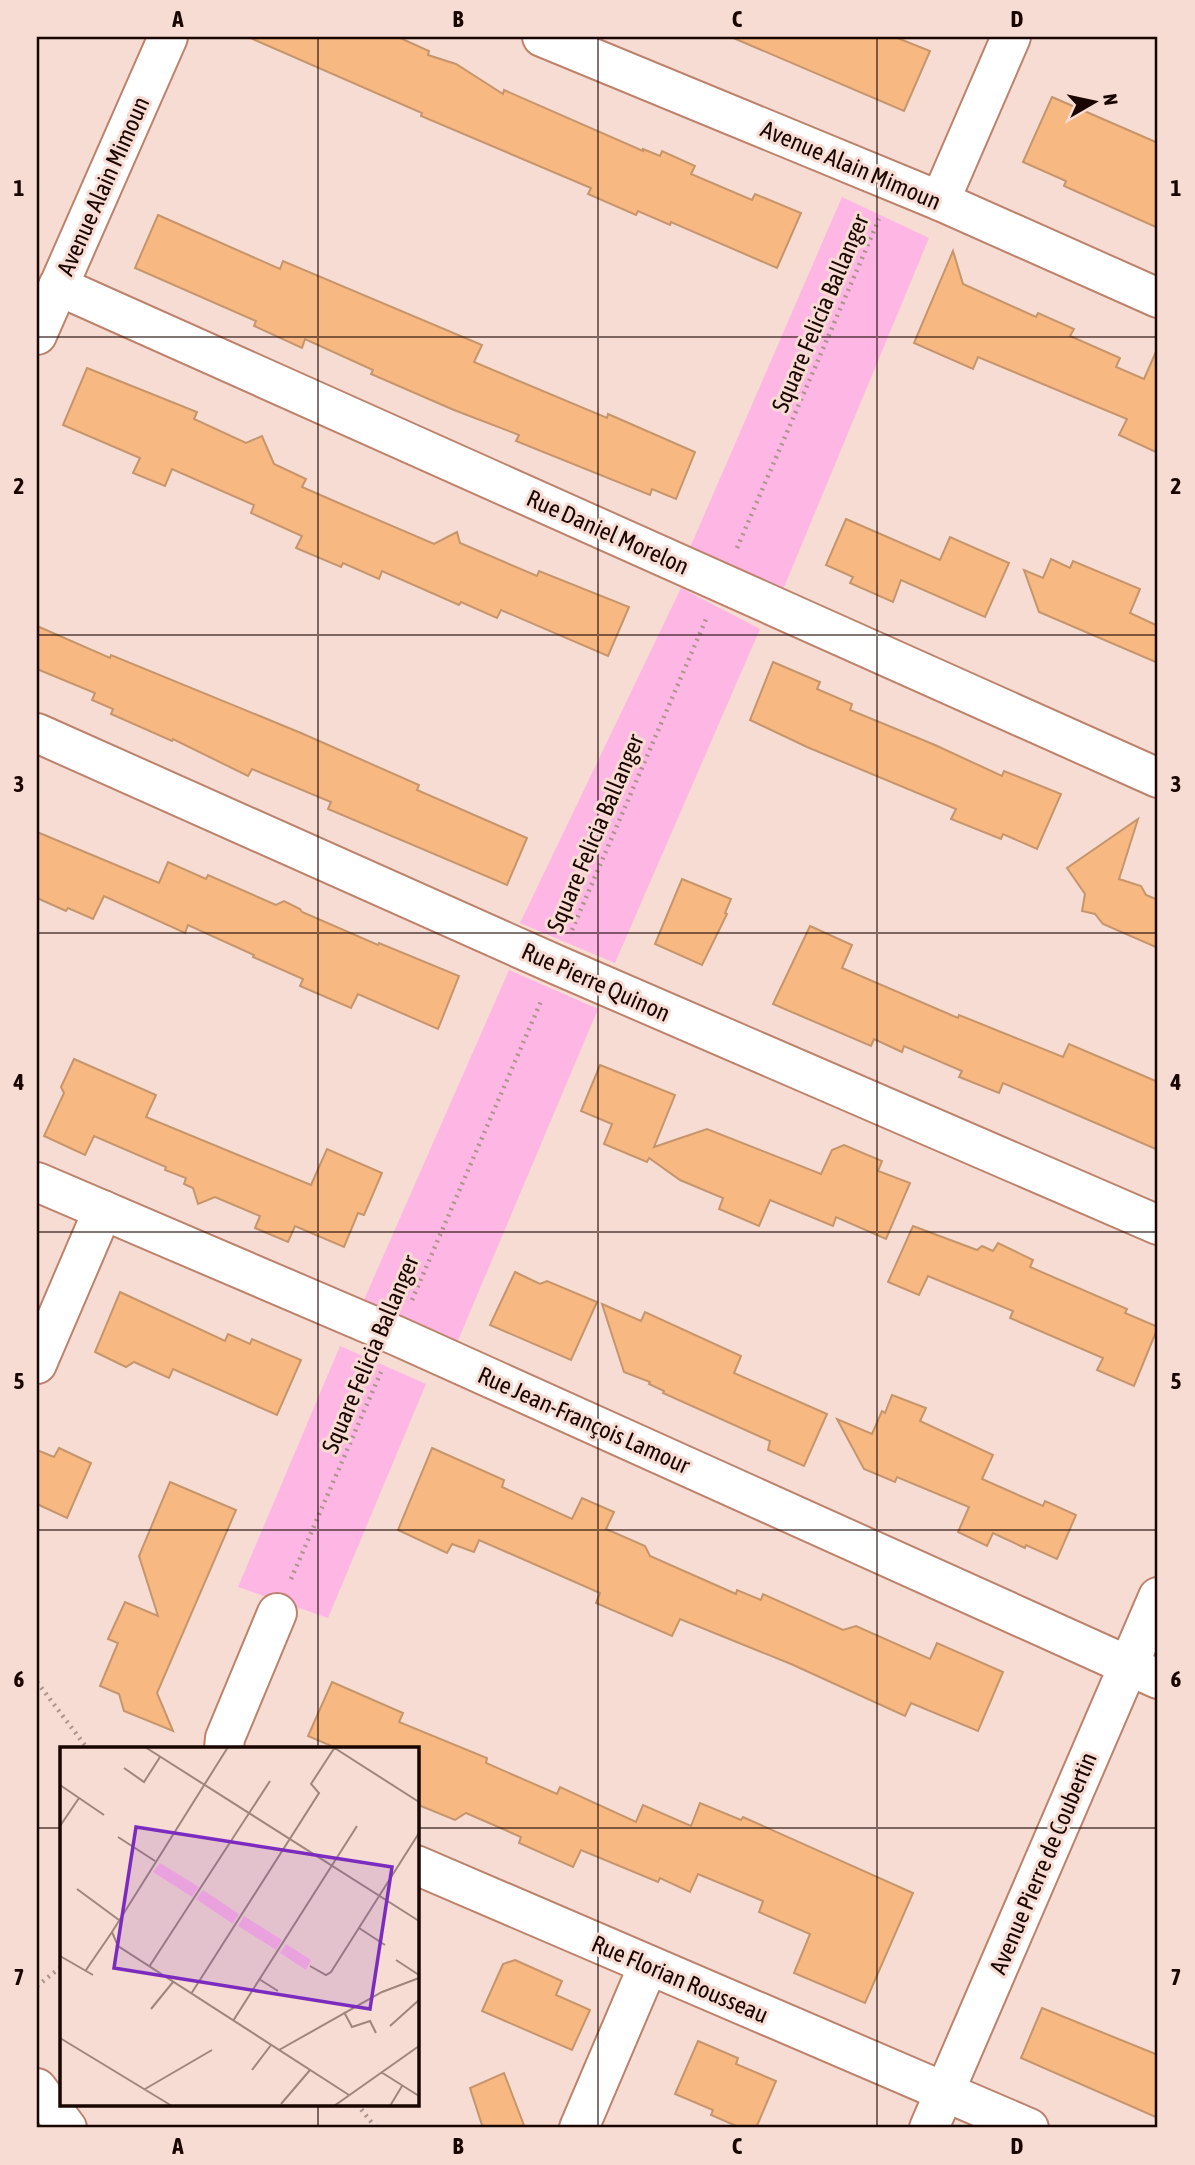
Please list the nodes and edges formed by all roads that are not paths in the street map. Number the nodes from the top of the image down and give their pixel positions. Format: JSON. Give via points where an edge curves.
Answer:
{"nodes":[{"id":1,"x":168,"y":37,"type":"edge"},
{"id":2,"x":542,"y":37,"type":"edge"},
{"id":3,"x":1011,"y":37,"type":"edge"},
{"id":4,"x":940,"y":201,"type":"junction"},
{"id":5,"x":58,"y":286,"type":"junction"},
{"id":6,"x":1158,"y":298,"type":"edge"},
{"id":7,"x":37,"y":335,"type":"edge"},
{"id":8,"x":37,"y":733,"type":"edge"},
{"id":9,"x":1158,"y":778,"type":"edge"},
{"id":10,"x":37,"y":1182,"type":"edge"},
{"id":11,"x":103,"y":1210,"type":"junction"},
{"id":12,"x":1158,"y":1225,"type":"edge"},
{"id":13,"x":37,"y":1364,"type":"edge"},
{"id":14,"x":1158,"y":1597,"type":"edge"},
{"id":15,"x":277,"y":1613,"type":"road end"},
{"id":16,"x":1143,"y":1672,"type":"edge"},
{"id":17,"x":223,"y":1747,"type":"edge"},
{"id":18,"x":418,"y":1866,"type":"edge"},
{"id":19,"x":648,"y":1966,"type":"junction"},
{"id":20,"x":37,"y":2088,"type":"edge"},
{"id":21,"x":944,"y":2092,"type":"junction"},
{"id":22,"x":67,"y":2128,"type":"edge"},
{"id":23,"x":579,"y":2128,"type":"edge"},
{"id":24,"x":929,"y":2128,"type":"edge"},
{"id":25,"x":1029,"y":2128,"type":"edge"}],
"edges":[{"from":1,"to":5,"type":"street","name":"Avenue Alain Mimoun"},
{"from":2,"to":4,"type":"street","name":"Avenue Alain Mimoun"},
{"from":3,"to":4,"type":"street"},
{"from":4,"to":6,"type":"street","name":"Avenue Alain Mimoun"},
{"from":5,"to":7,"type":"street","name":"Avenue Alain Mimoun"},
{"from":5,"to":9,"type":"street","name":"Rue Daniel Morelon"},
{"from":8,"to":12,"type":"street","name":"Rue Pierre Quinon"},
{"from":10,"to":11,"type":"street","name":"Rue Jean-François Lamour"},
{"from":11,"to":13,"type":"street"},
{"from":11,"to":16,"type":"street","name":"Rue Jean-François Lamour","via":[[397,1336]]},
{"from":14,"to":16,"type":"street","name":"Avenue Pierre de Coubertin"},
{"from":15,"to":17,"type":"street"},
{"from":16,"to":21,"type":"street","name":"Avenue Pierre de Coubertin"},
{"from":18,"to":19,"type":"street","name":"Rue Florian Rousseau"},
{"from":19,"to":21,"type":"street","name":"Rue Florian Rousseau"},
{"from":19,"to":23,"type":"street"},
{"from":20,"to":22,"type":"street"},
{"from":21,"to":24,"type":"street","name":"Avenue Pierre de Coubertin"},
{"from":21,"to":25,"type":"street","name":"Rue Florian Rousseau"}]}
